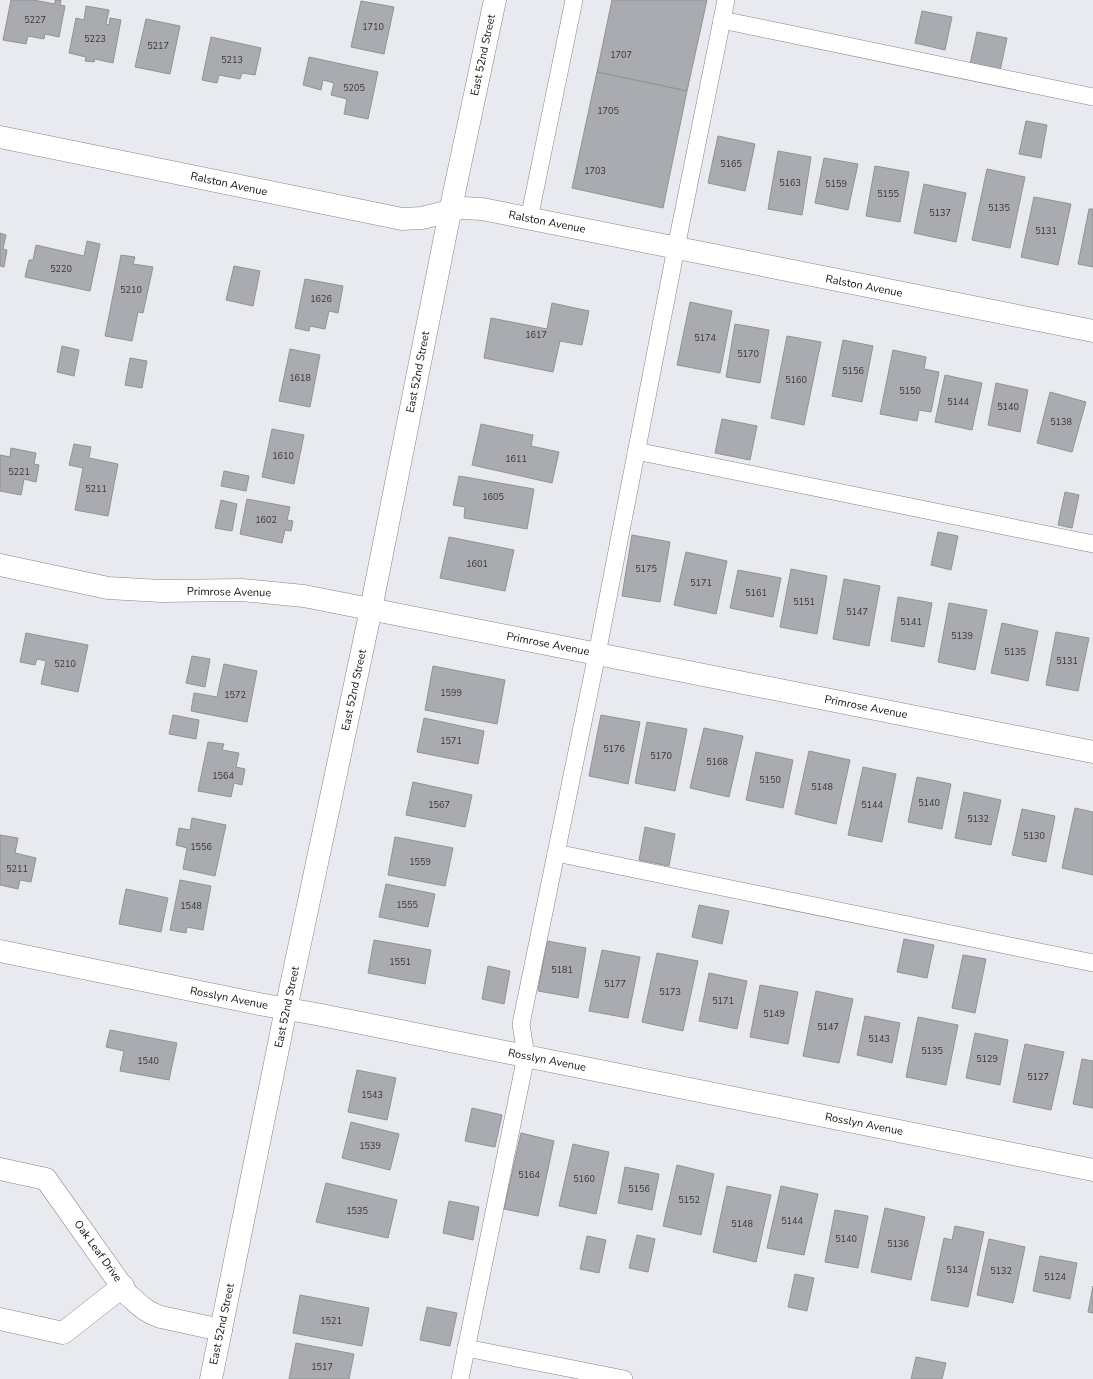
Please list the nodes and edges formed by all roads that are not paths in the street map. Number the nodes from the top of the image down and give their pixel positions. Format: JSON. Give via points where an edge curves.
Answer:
{"nodes":[{"id":1,"x":495,"y":0,"type":"edge"},
{"id":2,"x":574,"y":0,"type":"edge"},
{"id":3,"x":726,"y":0,"type":"edge"},
{"id":4,"x":722,"y":20,"type":"junction"},
{"id":5,"x":1093,"y":97,"type":"edge"},
{"id":6,"x":0,"y":137,"type":"edge"},
{"id":7,"x":450,"y":212,"type":"junction"},
{"id":8,"x":529,"y":219,"type":"junction"},
{"id":9,"x":676,"y":248,"type":"junction"},
{"id":10,"x":1093,"y":332,"type":"edge"},
{"id":11,"x":636,"y":451,"type":"junction"},
{"id":12,"x":1093,"y":544,"type":"edge"},
{"id":13,"x":0,"y":565,"type":"edge"},
{"id":14,"x":371,"y":609,"type":"junction"},
{"id":15,"x":597,"y":654,"type":"junction"},
{"id":16,"x":1093,"y":752,"type":"edge"},
{"id":17,"x":556,"y":853,"type":"junction"},
{"id":18,"x":0,"y":951,"type":"edge"},
{"id":19,"x":1093,"y":963,"type":"edge"},
{"id":20,"x":286,"y":1009,"type":"junction"},
{"id":21,"x":526,"y":1056,"type":"junction"},
{"id":22,"x":0,"y":1169,"type":"edge"},
{"id":23,"x":1093,"y":1170,"type":"edge"},
{"id":24,"x":123,"y":1286,"type":"junction"},
{"id":25,"x":0,"y":1319,"type":"edge"},
{"id":26,"x":221,"y":1330,"type":"junction"},
{"id":27,"x":466,"y":1348,"type":"junction"},
{"id":28,"x":211,"y":1379,"type":"edge"},
{"id":29,"x":460,"y":1379,"type":"edge"},
{"id":30,"x":624,"y":1379,"type":"edge"}],
"edges":[{"from":1,"to":7,"type":"street","name":"East 52nd Street"},
{"from":2,"to":8,"type":"lane"},
{"from":3,"to":4,"type":"lane"},
{"from":4,"to":5,"type":"lane"},
{"from":4,"to":9,"type":"lane"},
{"from":6,"to":7,"type":"street","name":"Ralston Avenue","via":[[402,219]]},
{"from":7,"to":8,"type":"street","name":"Ralston Avenue","via":[[462,208],[477,209]]},
{"from":7,"to":14,"type":"street","name":"East 52nd Street"},
{"from":8,"to":9,"type":"street","name":"Ralston Avenue"},
{"from":9,"to":10,"type":"street","name":"Ralston Avenue"},
{"from":9,"to":11,"type":"lane"},
{"from":11,"to":12,"type":"lane"},
{"from":11,"to":15,"type":"lane"},
{"from":13,"to":14,"type":"street","name":"Primrose Avenue","via":[[108,588],[262,591]]},
{"from":14,"to":15,"type":"street","name":"Primrose Avenue"},
{"from":14,"to":20,"type":"street","name":"East 52nd Street"},
{"from":15,"to":16,"type":"street","name":"Primrose Avenue"},
{"from":15,"to":17,"type":"lane"},
{"from":17,"to":19,"type":"lane"},
{"from":17,"to":21,"type":"lane","via":[[521,1024]]},
{"from":18,"to":20,"type":"street","name":"Rosslyn Avenue"},
{"from":20,"to":21,"type":"street","name":"Rosslyn Avenue"},
{"from":20,"to":26,"type":"street","name":"East 52nd Street"},
{"from":21,"to":23,"type":"street","name":"Rosslyn Avenue"},
{"from":21,"to":27,"type":"lane"},
{"from":22,"to":24,"type":"street","name":"Oak Leaf Drive","via":[[46,1179]]},
{"from":24,"to":25,"type":"street","name":"Oak Leaf Drive","via":[[63,1333]]},
{"from":24,"to":26,"type":"street","via":[[137,1304],[153,1314]]},
{"from":26,"to":28,"type":"street","name":"East 52nd Street"},
{"from":27,"to":29,"type":"lane"},
{"from":27,"to":30,"type":"lane"}]}
